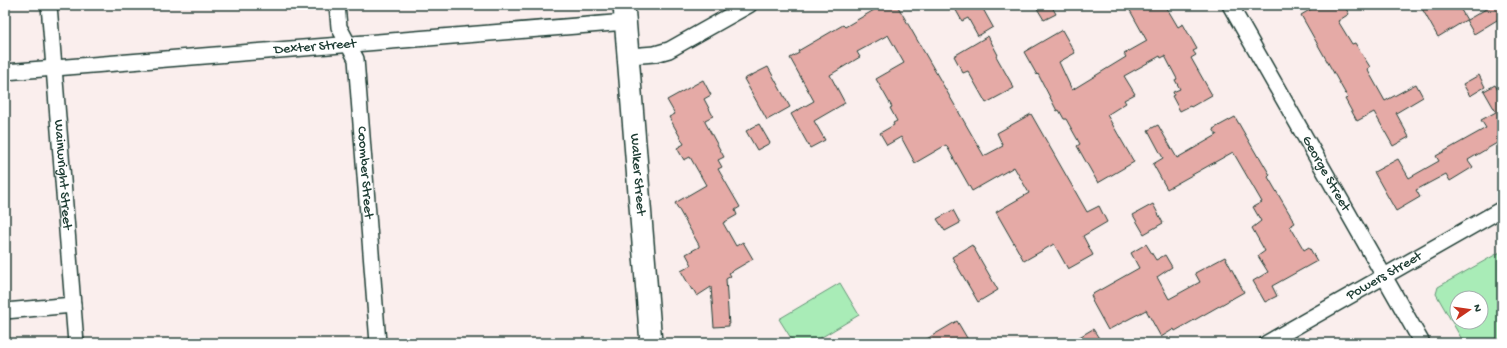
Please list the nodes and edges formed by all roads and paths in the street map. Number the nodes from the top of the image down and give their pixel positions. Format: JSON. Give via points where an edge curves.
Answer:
{"nodes":[{"id":1,"x":49,"y":5,"type":"edge"},
{"id":2,"x":337,"y":5,"type":"edge"},
{"id":3,"x":749,"y":5,"type":"edge"},
{"id":4,"x":1230,"y":5,"type":"edge"},
{"id":5,"x":625,"y":14,"type":"edge"},
{"id":6,"x":349,"y":45,"type":"junction"},
{"id":7,"x":629,"y":56,"type":"junction"},
{"id":8,"x":55,"y":68,"type":"junction"},
{"id":9,"x":5,"y":72,"type":"edge"},
{"id":10,"x":1502,"y":209,"type":"edge"},
{"id":11,"x":1384,"y":276,"type":"junction"},
{"id":12,"x":73,"y":305,"type":"junction"},
{"id":13,"x":5,"y":311,"type":"edge"},
{"id":14,"x":76,"y":343,"type":"edge"},
{"id":15,"x":378,"y":343,"type":"edge"},
{"id":16,"x":651,"y":343,"type":"edge"},
{"id":17,"x":1267,"y":343,"type":"edge"},
{"id":18,"x":1422,"y":343,"type":"edge"}],
"edges":[{"from":1,"to":8,"type":"street","name":"Wainwright Street"},
{"from":2,"to":6,"type":"street","name":"Coomber Street","via":[[339,27]]},
{"from":3,"to":7,"type":"street","via":[[669,50]]},
{"from":4,"to":11,"type":"street","name":"George Street"},
{"from":5,"to":6,"type":"street","name":"Dexter Street"},
{"from":5,"to":7,"type":"main road","name":"Walker Street"},
{"from":6,"to":8,"type":"street","name":"Dexter Street"},
{"from":6,"to":15,"type":"street","name":"Coomber Street","via":[[356,59]]},
{"from":7,"to":16,"type":"main road","name":"Walker Street"},
{"from":8,"to":9,"type":"street","name":"Dexter Street"},
{"from":8,"to":12,"type":"street","name":"Wainwright Street"},
{"from":10,"to":11,"type":"street","name":"Powers Street"},
{"from":11,"to":17,"type":"street","name":"Powers Street"},
{"from":11,"to":18,"type":"street","name":"George Street"},
{"from":12,"to":13,"type":"street"},
{"from":12,"to":14,"type":"street","name":"Wainwright Street"}]}
